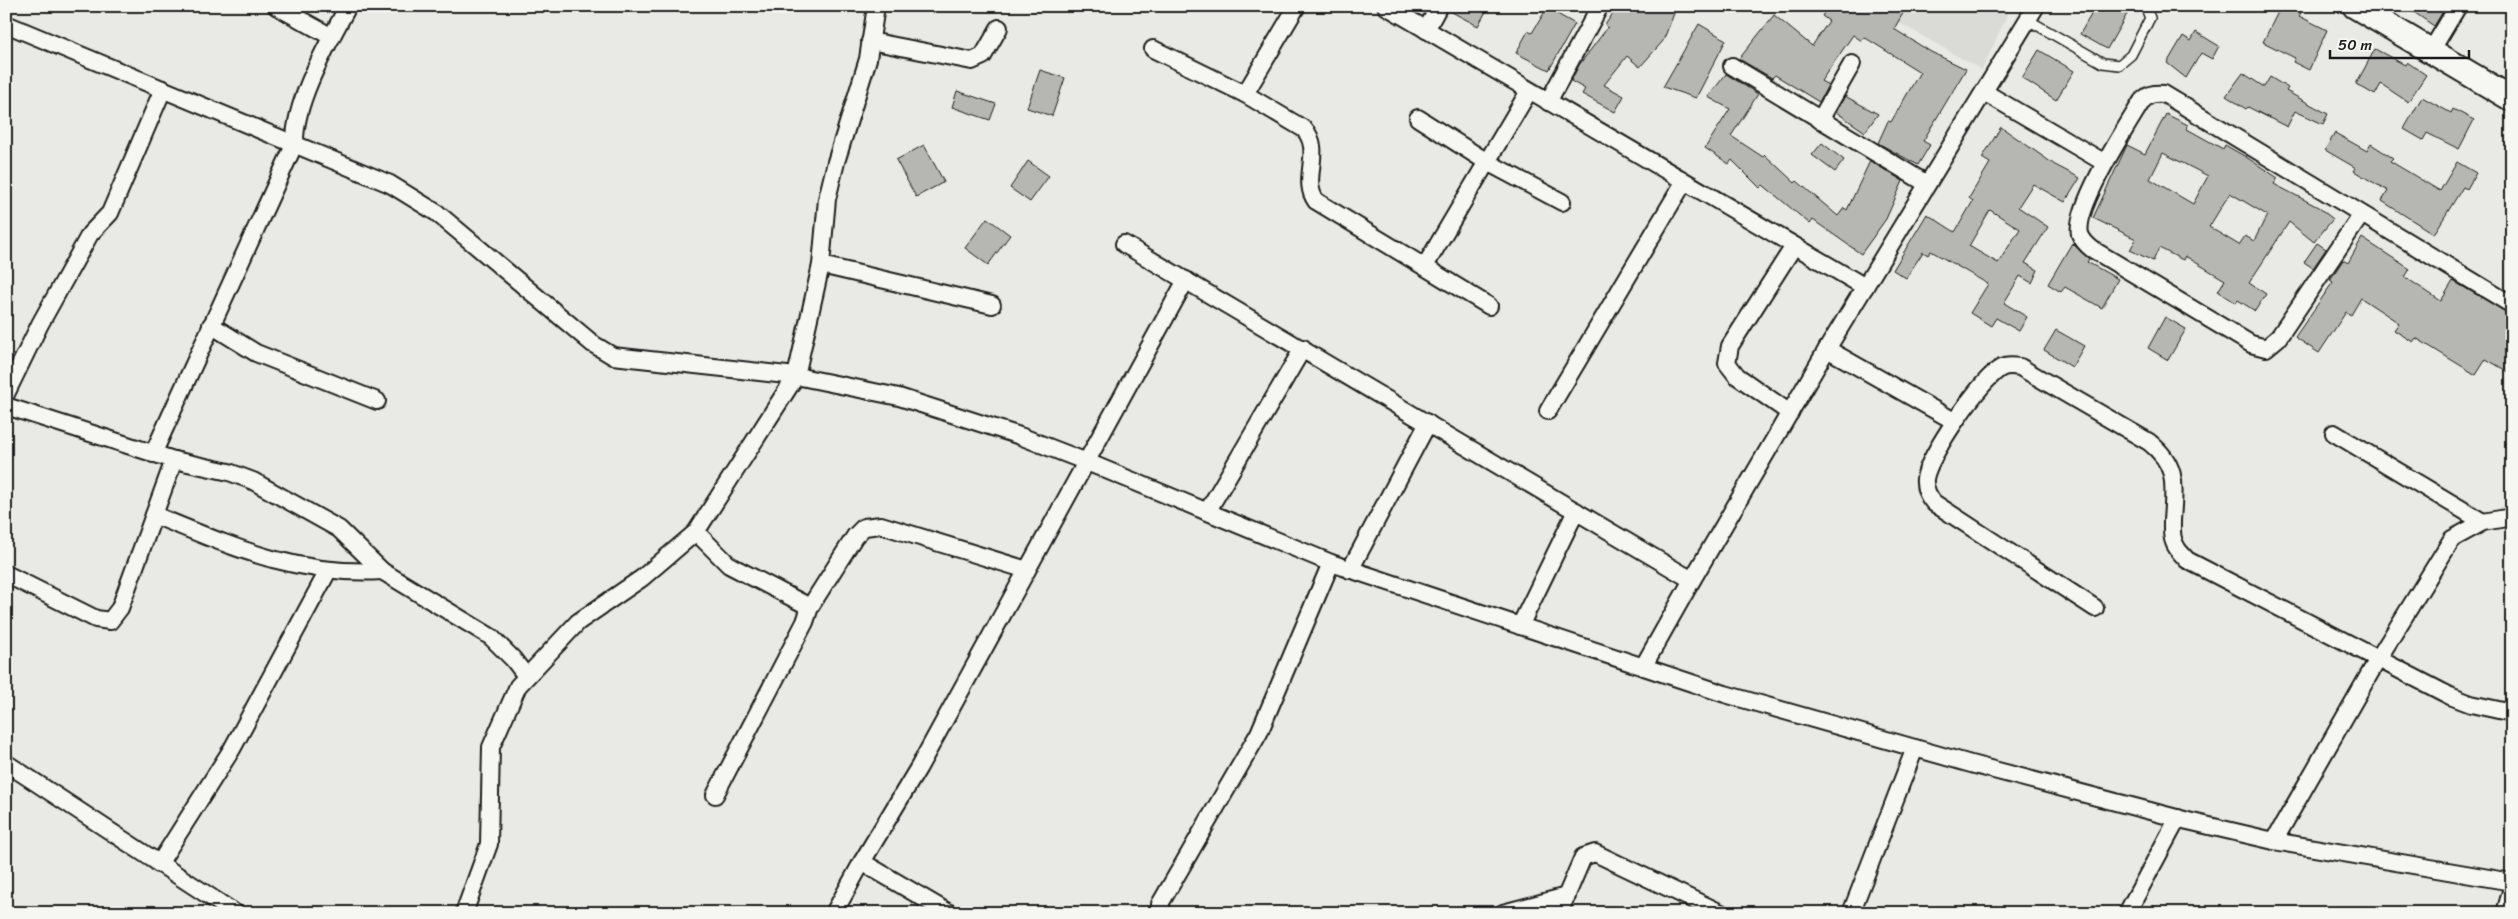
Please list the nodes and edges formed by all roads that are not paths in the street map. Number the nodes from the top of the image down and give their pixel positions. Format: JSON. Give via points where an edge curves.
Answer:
{"nodes":[{"id":1,"x":276,"y":6,"type":"edge"},
{"id":2,"x":348,"y":6,"type":"edge"},
{"id":3,"x":876,"y":6,"type":"edge"},
{"id":4,"x":1297,"y":6,"type":"edge"},
{"id":5,"x":1386,"y":6,"type":"edge"},
{"id":6,"x":1440,"y":6,"type":"edge"},
{"id":7,"x":1600,"y":6,"type":"edge"},
{"id":8,"x":2145,"y":6,"type":"edge"},
{"id":9,"x":2354,"y":6,"type":"edge"},
{"id":10,"x":2458,"y":6,"type":"edge"},
{"id":11,"x":2032,"y":13,"type":"edge"},
{"id":12,"x":6,"y":24,"type":"edge"},
{"id":13,"x":999,"y":28,"type":"dead end"},
{"id":14,"x":1426,"y":30,"type":"junction"},
{"id":15,"x":332,"y":37,"type":"junction"},
{"id":16,"x":870,"y":41,"type":"junction"},
{"id":17,"x":1152,"y":49,"type":"dead end"},
{"id":18,"x":2431,"y":51,"type":"junction"},
{"id":19,"x":1852,"y":64,"type":"dead end"},
{"id":20,"x":1732,"y":66,"type":"dead end"},
{"id":21,"x":163,"y":89,"type":"junction"},
{"id":22,"x":1529,"y":91,"type":"junction"},
{"id":23,"x":1984,"y":92,"type":"junction"},
{"id":24,"x":1245,"y":94,"type":"junction"},
{"id":25,"x":2512,"y":99,"type":"edge"},
{"id":26,"x":1548,"y":102,"type":"junction"},
{"id":27,"x":1418,"y":118,"type":"dead end"},
{"id":28,"x":1820,"y":120,"type":"junction"},
{"id":29,"x":295,"y":143,"type":"junction"},
{"id":30,"x":1487,"y":162,"type":"junction"},
{"id":31,"x":2104,"y":163,"type":"junction"},
{"id":32,"x":1684,"y":182,"type":"junction"},
{"id":33,"x":1927,"y":184,"type":"junction"},
{"id":34,"x":1562,"y":202,"type":"dead end"},
{"id":35,"x":2361,"y":214,"type":"junction"},
{"id":36,"x":1124,"y":244,"type":"dead end"},
{"id":37,"x":1794,"y":246,"type":"junction"},
{"id":38,"x":821,"y":265,"type":"junction"},
{"id":39,"x":1425,"y":266,"type":"junction"},
{"id":40,"x":1186,"y":280,"type":"junction"},
{"id":41,"x":1865,"y":287,"type":"junction"},
{"id":42,"x":992,"y":305,"type":"dead end"},
{"id":43,"x":2512,"y":305,"type":"edge"},
{"id":44,"x":1489,"y":306,"type":"dead end"},
{"id":45,"x":211,"y":326,"type":"junction"},
{"id":46,"x":1303,"y":348,"type":"junction"},
{"id":47,"x":1827,"y":349,"type":"junction"},
{"id":48,"x":796,"y":376,"type":"junction"},
{"id":49,"x":6,"y":394,"type":"edge"},
{"id":50,"x":377,"y":401,"type":"dead end"},
{"id":51,"x":6,"y":406,"type":"edge"},
{"id":52,"x":1548,"y":411,"type":"dead end"},
{"id":53,"x":1790,"y":413,"type":"junction"},
{"id":54,"x":1954,"y":421,"type":"junction"},
{"id":55,"x":1428,"y":423,"type":"junction"},
{"id":56,"x":2334,"y":433,"type":"dead end"},
{"id":57,"x":153,"y":454,"type":"junction"},
{"id":58,"x":174,"y":460,"type":"junction"},
{"id":59,"x":1087,"y":462,"type":"junction"},
{"id":60,"x":1576,"y":511,"type":"junction"},
{"id":61,"x":1207,"y":512,"type":"junction"},
{"id":62,"x":154,"y":515,"type":"junction"},
{"id":63,"x":2512,"y":517,"type":"edge"},
{"id":64,"x":2483,"y":522,"type":"junction"},
{"id":65,"x":696,"y":532,"type":"junction"},
{"id":66,"x":1331,"y":563,"type":"junction"},
{"id":67,"x":1027,"y":570,"type":"junction"},
{"id":68,"x":1350,"y":570,"type":"junction"},
{"id":69,"x":328,"y":571,"type":"junction"},
{"id":70,"x":382,"y":571,"type":"junction"},
{"id":71,"x":6,"y":574,"type":"edge"},
{"id":72,"x":1692,"y":580,"type":"junction"},
{"id":73,"x":810,"y":606,"type":"junction"},
{"id":74,"x":2096,"y":608,"type":"dead end"},
{"id":75,"x":1520,"y":626,"type":"junction"},
{"id":76,"x":2378,"y":659,"type":"junction"},
{"id":77,"x":1644,"y":667,"type":"junction"},
{"id":78,"x":526,"y":676,"type":"junction"},
{"id":79,"x":2512,"y":713,"type":"edge"},
{"id":80,"x":1915,"y":748,"type":"junction"},
{"id":81,"x":6,"y":763,"type":"edge"},
{"id":82,"x":715,"y":795,"type":"dead end"},
{"id":83,"x":2178,"y":818,"type":"junction"},
{"id":84,"x":2274,"y":841,"type":"junction"},
{"id":85,"x":862,"y":862,"type":"junction"},
{"id":86,"x":159,"y":864,"type":"junction"},
{"id":87,"x":2512,"y":882,"type":"edge"},
{"id":88,"x":2512,"y":888,"type":"edge"},
{"id":89,"x":1567,"y":896,"type":"junction"},
{"id":90,"x":2129,"y":912,"type":"edge"},
{"id":91,"x":236,"y":913,"type":"edge"},
{"id":92,"x":464,"y":913,"type":"edge"},
{"id":93,"x":834,"y":913,"type":"edge"},
{"id":94,"x":949,"y":913,"type":"edge"},
{"id":95,"x":1163,"y":913,"type":"edge"},
{"id":96,"x":1503,"y":913,"type":"edge"},
{"id":97,"x":1560,"y":913,"type":"edge"},
{"id":98,"x":1722,"y":913,"type":"edge"},
{"id":99,"x":1851,"y":913,"type":"edge"},
{"id":100,"x":2505,"y":913,"type":"edge"}],
"edges":[{"from":1,"to":15,"type":"street"},
{"from":2,"to":15,"type":"street"},
{"from":3,"to":16,"type":"street"},
{"from":4,"to":24,"type":"street"},
{"from":5,"to":14,"type":"street"},
{"from":6,"to":14,"type":"street"},
{"from":7,"to":26,"type":"street"},
{"from":8,"to":11,"type":"lane","via":[[2150,18],[2131,55],[2119,64],[2103,63]]},
{"from":9,"to":18,"type":"main road"},
{"from":10,"to":18,"type":"street"},
{"from":11,"to":23,"type":"street"},
{"from":12,"to":21,"type":"street"},
{"from":13,"to":16,"type":"street","via":[[983,56],[972,61]]},
{"from":14,"to":22,"type":"street"},
{"from":15,"to":29,"type":"street","via":[[299,107],[294,127]]},
{"from":16,"to":38,"type":"street","via":[[868,59],[827,199]]},
{"from":17,"to":24,"type":"street"},
{"from":18,"to":25,"type":"main road"},
{"from":19,"to":28,"type":"street"},
{"from":20,"to":28,"type":"street"},
{"from":21,"to":29,"type":"street"},
{"from":21,"to":49,"type":"street","via":[[110,213],[90,234]]},
{"from":22,"to":26,"type":"street"},
{"from":22,"to":30,"type":"street"},
{"from":23,"to":31,"type":"street"},
{"from":23,"to":33,"type":"street"},
{"from":24,"to":39,"type":"street","via":[[1310,135],[1313,151],[1309,187],[1316,201]]},
{"from":26,"to":32,"type":"street"},
{"from":27,"to":30,"type":"street"},
{"from":28,"to":33,"type":"street"},
{"from":29,"to":45,"type":"street"},
{"from":29,"to":48,"type":"street","via":[[414,197],[601,351],[613,356]]},
{"from":30,"to":34,"type":"street"},
{"from":30,"to":39,"type":"street"},
{"from":31,"to":35,"type":"street","via":[[2142,101],[2148,95],[2164,94]]},
{"from":31,"to":35,"type":"street","via":[[2081,218],[2080,236],[2085,243],[2259,348],[2266,348],[2278,338]]},
{"from":32,"to":37,"type":"street"},
{"from":32,"to":52,"type":"street"},
{"from":33,"to":41,"type":"street"},
{"from":35,"to":43,"type":"street"},
{"from":36,"to":40,"type":"street"},
{"from":37,"to":41,"type":"street"},
{"from":37,"to":53,"type":"street","via":[[1730,346],[1727,363],[1737,376]]},
{"from":38,"to":42,"type":"street"},
{"from":38,"to":48,"type":"street"},
{"from":39,"to":44,"type":"street"},
{"from":40,"to":46,"type":"street"},
{"from":40,"to":59,"type":"street"},
{"from":41,"to":47,"type":"street"},
{"from":45,"to":50,"type":"street","via":[[256,353]]},
{"from":45,"to":57,"type":"street"},
{"from":46,"to":55,"type":"street"},
{"from":46,"to":61,"type":"street"},
{"from":47,"to":53,"type":"street"},
{"from":47,"to":54,"type":"street"},
{"from":48,"to":59,"type":"street","via":[[899,397],[1012,433]]},
{"from":48,"to":65,"type":"street"},
{"from":51,"to":57,"type":"street"},
{"from":53,"to":72,"type":"street"},
{"from":54,"to":74,"type":"street","via":[[1926,474],[1925,490],[1929,497]]},
{"from":54,"to":76,"type":"street","via":[[1996,371],[2004,367],[2020,367],[2161,452],[2170,466],[2174,483],[2172,535],[2176,548],[2187,560]]},
{"from":55,"to":60,"type":"street"},
{"from":55,"to":68,"type":"street"},
{"from":56,"to":64,"type":"street"},
{"from":57,"to":58,"type":"street"},
{"from":58,"to":62,"type":"street"},
{"from":58,"to":70,"type":"street","via":[[229,472],[253,482],[339,529]]},
{"from":59,"to":61,"type":"street"},
{"from":59,"to":67,"type":"street"},
{"from":60,"to":72,"type":"street"},
{"from":60,"to":75,"type":"street"},
{"from":61,"to":66,"type":"street"},
{"from":62,"to":69,"type":"street","via":[[256,554]]},
{"from":62,"to":71,"type":"street","via":[[120,608],[110,621],[96,619]]},
{"from":63,"to":64,"type":"street"},
{"from":64,"to":76,"type":"street","via":[[2452,539]]},
{"from":65,"to":73,"type":"street","via":[[729,564]]},
{"from":65,"to":78,"type":"street","via":[[642,578],[578,622]]},
{"from":66,"to":68,"type":"street"},
{"from":66,"to":95,"type":"street","via":[[1259,733],[1160,904]]},
{"from":67,"to":73,"type":"street","via":[[881,525],[872,525],[864,527],[855,536]]},
{"from":67,"to":85,"type":"street","via":[[919,767]]},
{"from":68,"to":75,"type":"street"},
{"from":69,"to":70,"type":"street"},
{"from":69,"to":86,"type":"street","via":[[232,749]]},
{"from":70,"to":78,"type":"street","via":[[491,637]]},
{"from":72,"to":77,"type":"street"},
{"from":73,"to":82,"type":"street","via":[[805,622]]},
{"from":75,"to":77,"type":"street"},
{"from":76,"to":79,"type":"street","via":[[2450,696]]},
{"from":76,"to":84,"type":"street"},
{"from":77,"to":80,"type":"street","via":[[1735,697]]},
{"from":78,"to":92,"type":"street","via":[[511,698],[491,746],[489,844]]},
{"from":80,"to":83,"type":"street"},
{"from":80,"to":99,"type":"street"},
{"from":81,"to":86,"type":"street"},
{"from":83,"to":84,"type":"street"},
{"from":83,"to":90,"type":"street"},
{"from":84,"to":87,"type":"street"},
{"from":85,"to":93,"type":"street"},
{"from":85,"to":94,"type":"street"},
{"from":86,"to":91,"type":"street"},
{"from":88,"to":100,"type":"street"},
{"from":89,"to":96,"type":"street"},
{"from":89,"to":97,"type":"street"},
{"from":89,"to":98,"type":"street","via":[[1583,857],[1595,853]]}]}
